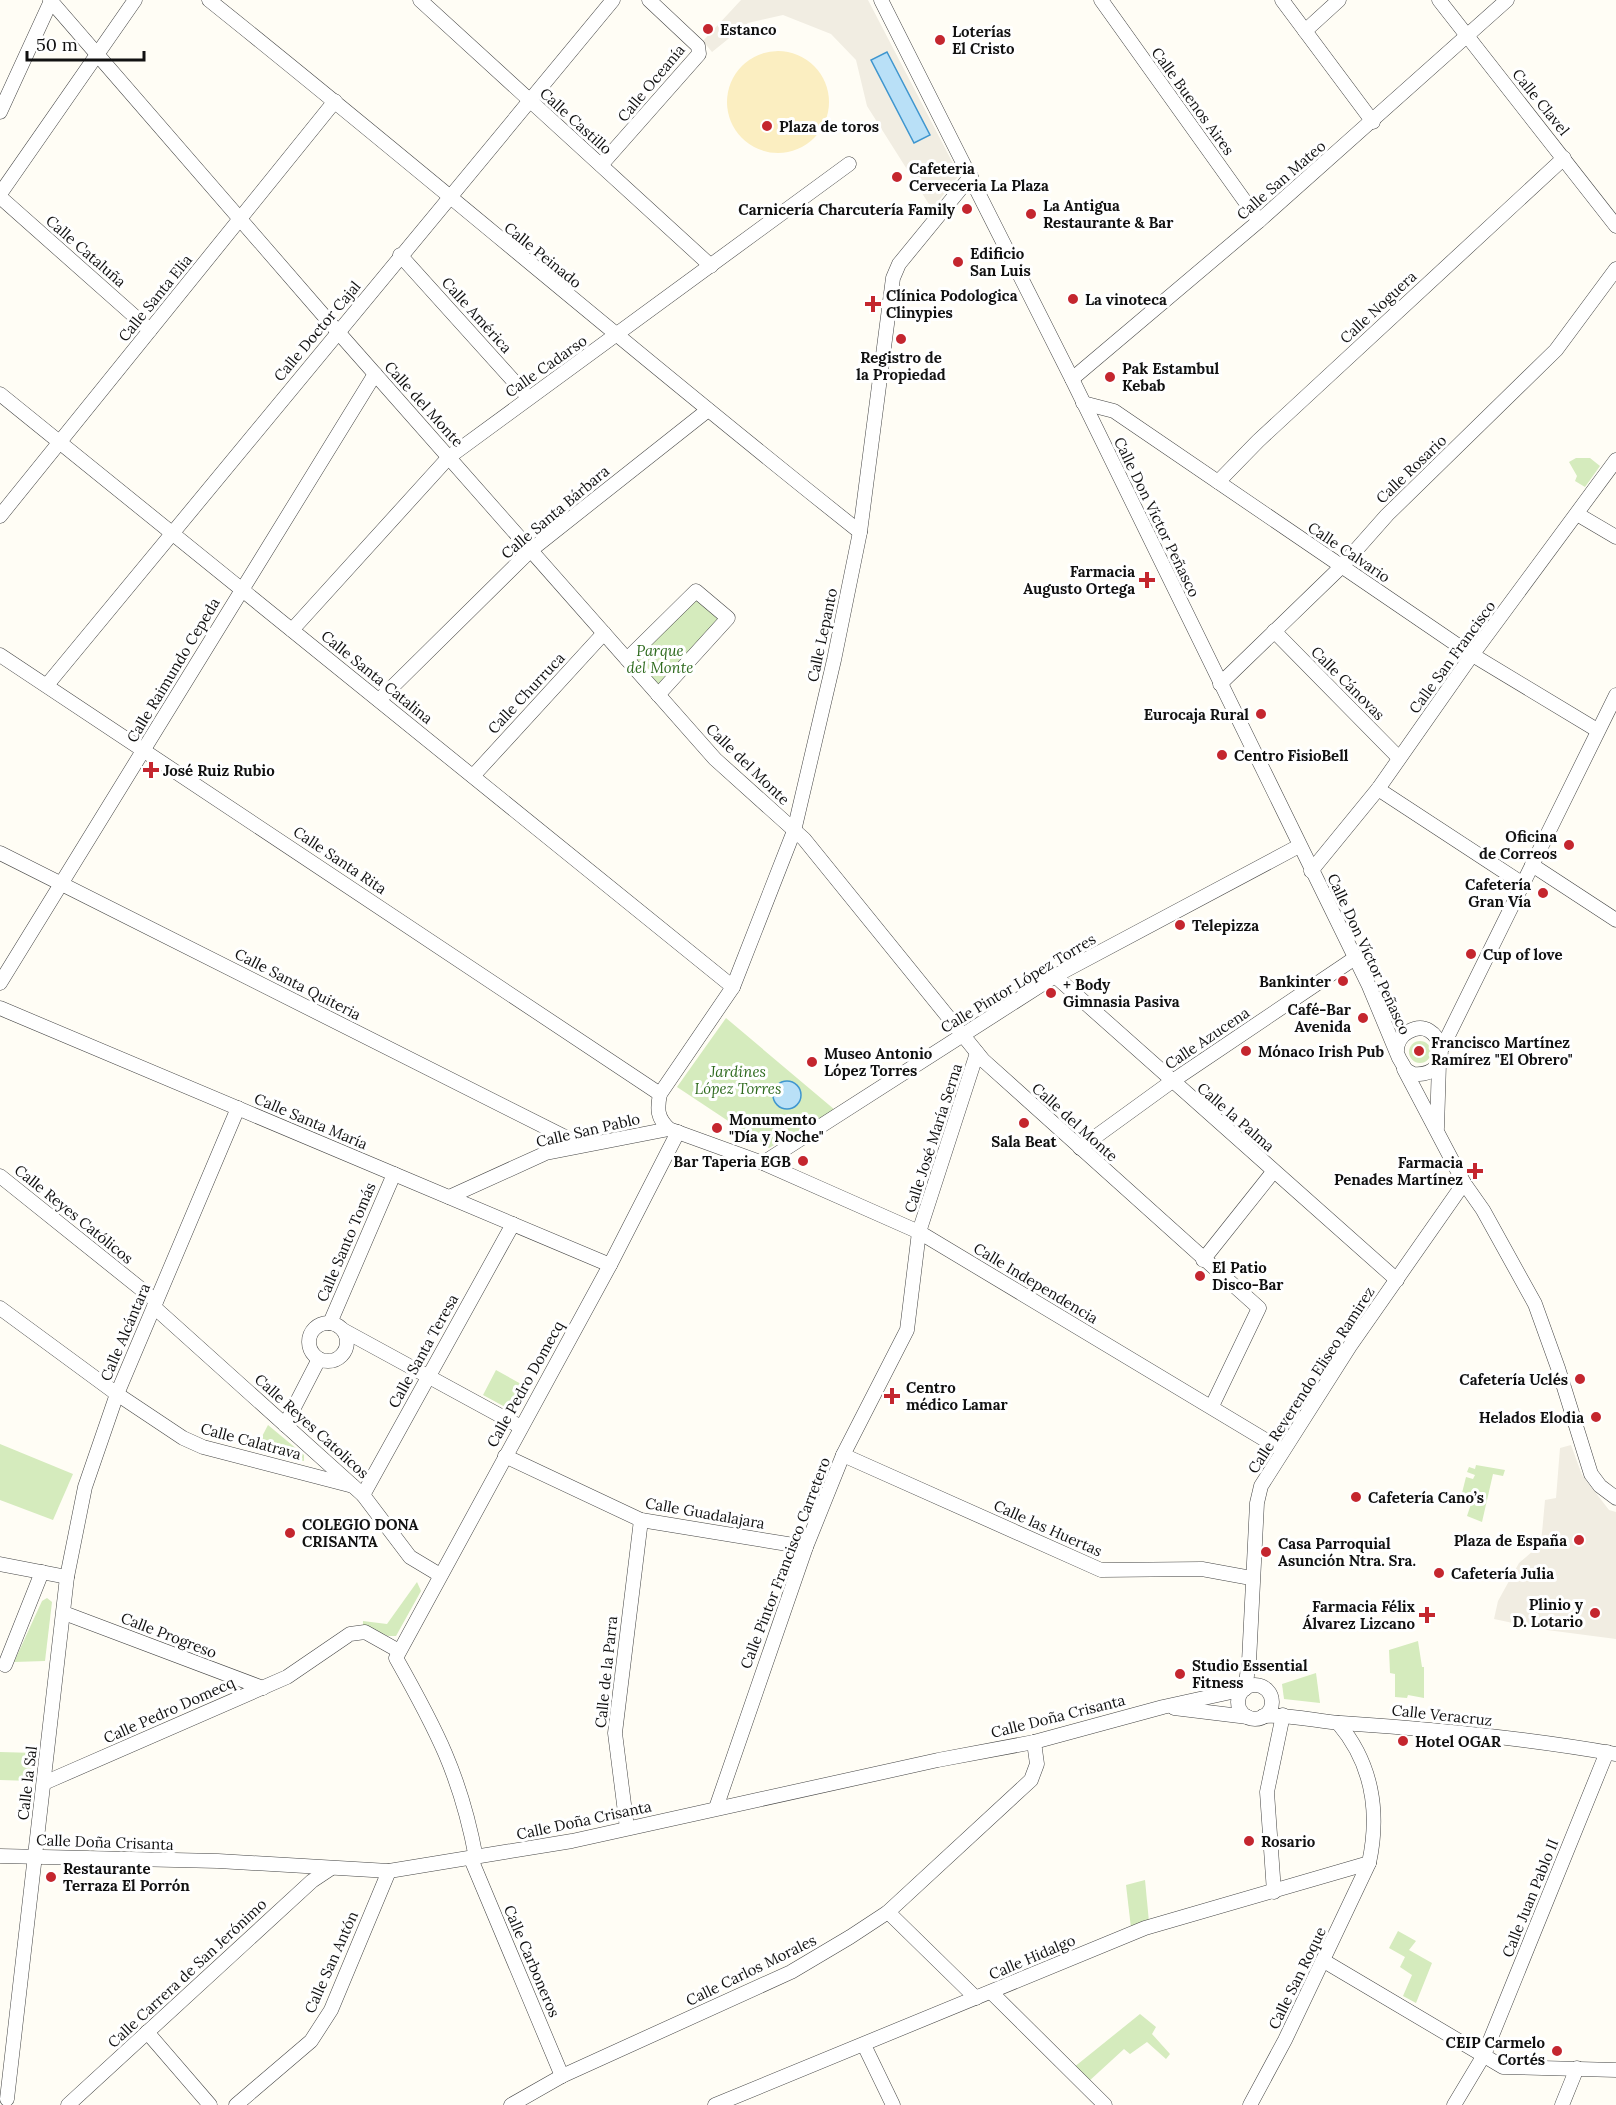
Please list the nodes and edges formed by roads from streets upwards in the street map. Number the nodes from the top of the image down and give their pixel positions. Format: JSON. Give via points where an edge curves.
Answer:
{"nodes":[{"id":1,"x":135,"y":0,"type":"edge"},
{"id":2,"x":209,"y":0,"type":"edge"},
{"id":3,"x":420,"y":0,"type":"edge"},
{"id":4,"x":613,"y":0,"type":"edge"},
{"id":5,"x":649,"y":0,"type":"edge"},
{"id":6,"x":881,"y":0,"type":"edge"},
{"id":7,"x":1101,"y":0,"type":"edge"},
{"id":8,"x":1282,"y":0,"type":"edge"},
{"id":9,"x":1339,"y":0,"type":"edge"},
{"id":10,"x":1439,"y":0,"type":"edge"},
{"id":11,"x":1507,"y":0,"type":"edge"},
{"id":12,"x":51,"y":1,"type":"edge"},
{"id":13,"x":1305,"y":31,"type":"junction"},
{"id":14,"x":1467,"y":36,"type":"junction"},
{"id":15,"x":98,"y":54,"type":"junction"},
{"id":16,"x":530,"y":100,"type":"junction"},
{"id":17,"x":335,"y":101,"type":"junction"},
{"id":18,"x":0,"y":112,"type":"edge"},
{"id":19,"x":1373,"y":122,"type":"junction"},
{"id":20,"x":1564,"y":158,"type":"junction"},
{"id":21,"x":849,"y":164,"type":"dead end"},
{"id":22,"x":601,"y":165,"type":"junction"},
{"id":23,"x":970,"y":176,"type":"junction"},
{"id":24,"x":0,"y":196,"type":"edge"},
{"id":25,"x":449,"y":198,"type":"junction"},
{"id":26,"x":242,"y":219,"type":"junction"},
{"id":27,"x":1259,"y":221,"type":"junction"},
{"id":28,"x":1616,"y":226,"type":"edge"},
{"id":29,"x":400,"y":255,"type":"junction"},
{"id":30,"x":711,"y":266,"type":"junction"},
{"id":31,"x":1616,"y":269,"type":"edge"},
{"id":32,"x":150,"y":330,"type":"junction"},
{"id":33,"x":338,"y":332,"type":"junction"},
{"id":34,"x":617,"y":336,"type":"junction"},
{"id":35,"x":375,"y":374,"type":"junction"},
{"id":36,"x":1072,"y":379,"type":"junction"},
{"id":37,"x":0,"y":394,"type":"edge"},
{"id":38,"x":528,"y":397,"type":"junction"},
{"id":39,"x":1083,"y":403,"type":"junction"},
{"id":40,"x":708,"y":410,"type":"junction"},
{"id":41,"x":59,"y":441,"type":"junction"},
{"id":42,"x":449,"y":457,"type":"junction"},
{"id":43,"x":1616,"y":460,"type":"edge"},
{"id":44,"x":1218,"y":482,"type":"junction"},
{"id":45,"x":1578,"y":514,"type":"junction"},
{"id":46,"x":0,"y":516,"type":"edge"},
{"id":47,"x":171,"y":532,"type":"junction"},
{"id":48,"x":860,"y":532,"type":"junction"},
{"id":49,"x":1616,"y":537,"type":"edge"},
{"id":50,"x":531,"y":550,"type":"junction"},
{"id":51,"x":1341,"y":567,"type":"junction"},
{"id":52,"x":242,"y":589,"type":"junction"},
{"id":53,"x":292,"y":630,"type":"junction"},
{"id":54,"x":1274,"y":631,"type":"junction"},
{"id":55,"x":604,"y":633,"type":"junction"},
{"id":56,"x":0,"y":655,"type":"edge"},
{"id":57,"x":1472,"y":655,"type":"junction"},
{"id":58,"x":627,"y":659,"type":"junction"},
{"id":59,"x":1220,"y":684,"type":"junction"},
{"id":60,"x":47,"y":685,"type":"junction"},
{"id":61,"x":658,"y":695,"type":"junction"},
{"id":62,"x":1616,"y":695,"type":"edge"},
{"id":63,"x":380,"y":700,"type":"junction"},
{"id":64,"x":1610,"y":720,"type":"edge"},
{"id":65,"x":1597,"y":730,"type":"junction"},
{"id":66,"x":144,"y":750,"type":"junction"},
{"id":67,"x":1399,"y":758,"type":"junction"},
{"id":68,"x":473,"y":776,"type":"junction"},
{"id":69,"x":1378,"y":789,"type":"junction"},
{"id":70,"x":794,"y":831,"type":"junction"},
{"id":71,"x":1299,"y":846,"type":"junction"},
{"id":72,"x":0,"y":853,"type":"edge"},
{"id":73,"x":1532,"y":865,"type":"junction"},
{"id":74,"x":1311,"y":871,"type":"junction"},
{"id":75,"x":60,"y":883,"type":"junction"},
{"id":76,"x":1523,"y":884,"type":"junction"},
{"id":77,"x":1616,"y":921,"type":"edge"},
{"id":78,"x":1355,"y":958,"type":"junction"},
{"id":79,"x":1055,"y":976,"type":"junction"},
{"id":80,"x":0,"y":983,"type":"edge"},
{"id":81,"x":734,"y":987,"type":"junction"},
{"id":82,"x":0,"y":1008,"type":"edge"},
{"id":83,"x":963,"y":1037,"type":"junction"},
{"id":84,"x":1442,"y":1048,"type":"junction"},
{"id":85,"x":1397,"y":1051,"type":"junction"},
{"id":86,"x":977,"y":1053,"type":"junction"},
{"id":87,"x":1439,"y":1063,"type":"junction"},
{"id":88,"x":1402,"y":1064,"type":"junction"},
{"id":89,"x":1171,"y":1082,"type":"junction"},
{"id":90,"x":660,"y":1094,"type":"junction"},
{"id":91,"x":238,"y":1108,"type":"junction"},
{"id":92,"x":674,"y":1130,"type":"junction"},
{"id":93,"x":1437,"y":1130,"type":"junction"},
{"id":94,"x":580,"y":1145,"type":"junction"},
{"id":95,"x":1080,"y":1148,"type":"junction"},
{"id":96,"x":763,"y":1163,"type":"junction"},
{"id":97,"x":1273,"y":1172,"type":"junction"},
{"id":98,"x":394,"y":1174,"type":"junction"},
{"id":99,"x":0,"y":1176,"type":"edge"},
{"id":100,"x":1464,"y":1183,"type":"junction"},
{"id":101,"x":449,"y":1197,"type":"junction"},
{"id":102,"x":513,"y":1224,"type":"junction"},
{"id":103,"x":919,"y":1233,"type":"junction"},
{"id":104,"x":1203,"y":1260,"type":"junction"},
{"id":105,"x":610,"y":1265,"type":"junction"},
{"id":106,"x":1396,"y":1280,"type":"junction"},
{"id":107,"x":155,"y":1304,"type":"junction"},
{"id":108,"x":0,"y":1308,"type":"edge"},
{"id":109,"x":330,"y":1323,"type":"junction"},
{"id":110,"x":343,"y":1330,"type":"junction"},
{"id":111,"x":319,"y":1359,"type":"junction"},
{"id":112,"x":427,"y":1376,"type":"junction"},
{"id":113,"x":117,"y":1394,"type":"junction"},
{"id":114,"x":1212,"y":1406,"type":"junction"},
{"id":115,"x":285,"y":1425,"type":"junction"},
{"id":116,"x":521,"y":1427,"type":"junction"},
{"id":117,"x":1282,"y":1450,"type":"junction"},
{"id":118,"x":843,"y":1455,"type":"junction"},
{"id":119,"x":505,"y":1456,"type":"junction"},
{"id":120,"x":358,"y":1490,"type":"junction"},
{"id":121,"x":1616,"y":1498,"type":"edge"},
{"id":122,"x":641,"y":1520,"type":"junction"},
{"id":123,"x":806,"y":1547,"type":"junction"},
{"id":124,"x":0,"y":1564,"type":"edge"},
{"id":125,"x":42,"y":1572,"type":"junction"},
{"id":126,"x":440,"y":1575,"type":"junction"},
{"id":127,"x":67,"y":1577,"type":"junction"},
{"id":128,"x":1251,"y":1578,"type":"junction"},
{"id":129,"x":64,"y":1612,"type":"junction"},
{"id":130,"x":398,"y":1654,"type":"junction"},
{"id":131,"x":5,"y":1665,"type":"dead end"},
{"id":132,"x":263,"y":1688,"type":"junction"},
{"id":133,"x":1245,"y":1689,"type":"junction"},
{"id":134,"x":1163,"y":1707,"type":"junction"},
{"id":135,"x":1283,"y":1715,"type":"junction"},
{"id":136,"x":1263,"y":1716,"type":"junction"},
{"id":137,"x":1248,"y":1717,"type":"junction"},
{"id":138,"x":1338,"y":1723,"type":"junction"},
{"id":139,"x":1034,"y":1742,"type":"junction"},
{"id":140,"x":1611,"y":1753,"type":"edge"},
{"id":141,"x":44,"y":1783,"type":"junction"},
{"id":142,"x":716,"y":1808,"type":"junction"},
{"id":143,"x":627,"y":1828,"type":"junction"},
{"id":144,"x":0,"y":1856,"type":"edge"},
{"id":145,"x":35,"y":1856,"type":"junction"},
{"id":146,"x":473,"y":1858,"type":"junction"},
{"id":147,"x":1369,"y":1863,"type":"junction"},
{"id":148,"x":330,"y":1869,"type":"junction"},
{"id":149,"x":389,"y":1871,"type":"junction"},
{"id":150,"x":1274,"y":1892,"type":"junction"},
{"id":151,"x":888,"y":1912,"type":"junction"},
{"id":152,"x":1324,"y":1961,"type":"junction"},
{"id":153,"x":991,"y":1992,"type":"junction"},
{"id":154,"x":976,"y":1998,"type":"junction"},
{"id":155,"x":147,"y":2032,"type":"junction"},
{"id":156,"x":864,"y":2045,"type":"junction"},
{"id":157,"x":1484,"y":2055,"type":"junction"},
{"id":158,"x":1577,"y":2068,"type":"junction"},
{"id":159,"x":1616,"y":2070,"type":"edge"},
{"id":160,"x":562,"y":2076,"type":"junction"},
{"id":161,"x":8,"y":2100,"type":"edge"},
{"id":162,"x":68,"y":2105,"type":"edge"},
{"id":163,"x":210,"y":2105,"type":"edge"},
{"id":164,"x":236,"y":2105,"type":"edge"},
{"id":165,"x":511,"y":2105,"type":"edge"},
{"id":166,"x":715,"y":2105,"type":"edge"},
{"id":167,"x":893,"y":2105,"type":"edge"},
{"id":168,"x":1105,"y":2105,"type":"edge"},
{"id":169,"x":1250,"y":2105,"type":"edge"},
{"id":170,"x":1454,"y":2105,"type":"edge"},
{"id":171,"x":1562,"y":2105,"type":"edge"}],
"edges":[{"from":1,"to":15,"type":"street"},
{"from":2,"to":17,"type":"street","name":"Calle Peinado"},
{"from":3,"to":16,"type":"street","name":"Calle Castillo"},
{"from":4,"to":16,"type":"street","name":"Calle Doctor Cajal"},
{"from":5,"to":22,"type":"street","name":"Calle Oceanía","via":[[698,46],[699,54]]},
{"from":6,"to":23,"type":"street","name":"Calle Don Víctor Peñasco"},
{"from":7,"to":27,"type":"street","name":"Calle Buenos Aires"},
{"from":8,"to":13,"type":"street"},
{"from":9,"to":13,"type":"street"},
{"from":10,"to":14,"type":"street","name":"Calle Clavel"},
{"from":11,"to":14,"type":"street","name":"Calle San Mateo"},
{"from":12,"to":15,"type":"street","name":"Calle del Monte"},
{"from":12,"to":18,"type":"street"},
{"from":13,"to":19,"type":"street"},
{"from":14,"to":19,"type":"street","name":"Calle San Mateo"},
{"from":14,"to":20,"type":"street","name":"Calle Clavel"},
{"from":15,"to":24,"type":"street"},
{"from":15,"to":26,"type":"street","name":"Calle del Monte"},
{"from":16,"to":22,"type":"street","name":"Calle Castillo"},
{"from":16,"to":25,"type":"street","name":"Calle Doctor Cajal"},
{"from":17,"to":25,"type":"street","name":"Calle Peinado"},
{"from":17,"to":26,"type":"street","name":"Calle Santa Elia"},
{"from":19,"to":27,"type":"street","name":"Calle San Mateo"},
{"from":20,"to":28,"type":"street","name":"Calle Clavel"},
{"from":20,"to":44,"type":"street","name":"Calle Noguera"},
{"from":21,"to":30,"type":"street","name":"Calle Cadarso"},
{"from":22,"to":30,"type":"street","name":"Calle Castillo"},
{"from":23,"to":36,"type":"street","name":"Calle Don Víctor Peñasco"},
{"from":23,"to":48,"type":"street","name":"Calle Lepanto","via":[[899,264],[893,278]]},
{"from":24,"to":32,"type":"street","name":"Calle Cataluña"},
{"from":25,"to":29,"type":"street","name":"Calle Doctor Cajal"},
{"from":25,"to":34,"type":"street","name":"Calle Peinado"},
{"from":26,"to":32,"type":"street","name":"Calle Santa Elia"},
{"from":26,"to":33,"type":"street","name":"Calle del Monte"},
{"from":27,"to":36,"type":"street","name":"Calle San Mateo"},
{"from":29,"to":33,"type":"street","name":"Calle Doctor Cajal"},
{"from":29,"to":38,"type":"street","name":"Calle América"},
{"from":30,"to":34,"type":"street","name":"Calle Cadarso"},
{"from":31,"to":51,"type":"street","name":"Calle Rosario","via":[[1556,350],[1387,515]]},
{"from":32,"to":41,"type":"street","name":"Calle Santa Elia"},
{"from":33,"to":35,"type":"street","name":"Calle del Monte"},
{"from":33,"to":47,"type":"street","name":"Calle Doctor Cajal"},
{"from":34,"to":38,"type":"street","name":"Calle Cadarso"},
{"from":34,"to":40,"type":"street","name":"Calle Peinado"},
{"from":35,"to":42,"type":"street","name":"Calle del Monte"},
{"from":35,"to":52,"type":"street","name":"Calle Raimundo Cepeda"},
{"from":36,"to":39,"type":"street","name":"Calle Don Víctor Peñasco"},
{"from":37,"to":41,"type":"street","name":"Calle Santa Catalina"},
{"from":38,"to":42,"type":"street","name":"Calle Cadarso"},
{"from":39,"to":44,"type":"street","name":"Calle Calvario","via":[[1114,411]]},
{"from":39,"to":59,"type":"street","name":"Calle Don Víctor Peñasco"},
{"from":40,"to":48,"type":"street","name":"Calle Peinado"},
{"from":40,"to":50,"type":"street","name":"Calle Santa Bárbara"},
{"from":41,"to":46,"type":"street","name":"Calle Santa Elia"},
{"from":41,"to":47,"type":"street","name":"Calle Santa Catalina"},
{"from":42,"to":50,"type":"street","name":"Calle del Monte"},
{"from":42,"to":53,"type":"street","name":"Calle Cadarso"},
{"from":43,"to":45,"type":"street","name":"Calle San Francisco"},
{"from":44,"to":51,"type":"street","name":"Calle Calvario"},
{"from":45,"to":49,"type":"street"},
{"from":45,"to":57,"type":"street","name":"Calle San Francisco"},
{"from":47,"to":52,"type":"street","name":"Calle Santa Catalina"},
{"from":47,"to":60,"type":"street","name":"Calle Doctor Cajal"},
{"from":48,"to":70,"type":"street","name":"Calle Lepanto"},
{"from":50,"to":55,"type":"street","name":"Calle del Monte"},
{"from":50,"to":63,"type":"street","name":"Calle Santa Bárbara"},
{"from":51,"to":54,"type":"street","name":"Calle Rosario"},
{"from":51,"to":57,"type":"street","name":"Calle Calvario"},
{"from":52,"to":53,"type":"street","name":"Calle Santa Catalina"},
{"from":52,"to":66,"type":"street","name":"Calle Raimundo Cepeda"},
{"from":53,"to":63,"type":"street","name":"Calle Santa Catalina"},
{"from":54,"to":59,"type":"street","name":"Calle Rosario"},
{"from":54,"to":67,"type":"street","name":"Calle Cánovas"},
{"from":55,"to":58,"type":"street","name":"Calle del Monte"},
{"from":55,"to":68,"type":"street","name":"Calle Churruca"},
{"from":56,"to":60,"type":"street","name":"Calle Santa Rita"},
{"from":57,"to":65,"type":"street","name":"Calle Calvario"},
{"from":57,"to":67,"type":"street","name":"Calle San Francisco"},
{"from":58,"to":61,"type":"street","name":"Calle del Monte"},
{"from":58,"to":61,"type":"street","via":[[696,591],[728,618]]},
{"from":59,"to":71,"type":"street","name":"Calle Don Víctor Peñasco"},
{"from":60,"to":66,"type":"street","name":"Calle Santa Rita"},
{"from":61,"to":70,"type":"street","name":"Calle del Monte","via":[[715,759]]},
{"from":62,"to":64,"type":"street"},
{"from":63,"to":68,"type":"street","name":"Calle Santa Catalina"},
{"from":64,"to":65,"type":"street"},
{"from":65,"to":73,"type":"street"},
{"from":66,"to":75,"type":"street","name":"Calle Raimundo Cepeda"},
{"from":66,"to":90,"type":"street","name":"Calle Santa Rita"},
{"from":67,"to":69,"type":"street","name":"Calle San Francisco"},
{"from":68,"to":81,"type":"street","name":"Calle Santa Catalina"},
{"from":69,"to":74,"type":"street","name":"Calle San Francisco"},
{"from":69,"to":76,"type":"street"},
{"from":70,"to":81,"type":"street","name":"Calle Lepanto"},
{"from":70,"to":83,"type":"street","name":"Calle del Monte"},
{"from":71,"to":74,"type":"street","name":"Calle Don Víctor Peñasco"},
{"from":71,"to":79,"type":"street","name":"Calle Pintor López Torres"},
{"from":72,"to":75,"type":"street","name":"Calle Santa Quiteria"},
{"from":73,"to":76,"type":"street"},
{"from":73,"to":77,"type":"street"},
{"from":74,"to":78,"type":"street","name":"Calle Don Víctor Peñasco"},
{"from":75,"to":80,"type":"street","name":"Calle Raimundo Cepeda"},
{"from":75,"to":94,"type":"street","name":"Calle Santa Quiteria"},
{"from":76,"to":84,"type":"street"},
{"from":78,"to":85,"type":"street","name":"Calle Don Víctor Peñasco"},
{"from":78,"to":89,"type":"street","name":"Calle Azucena"},
{"from":79,"to":83,"type":"street","name":"Calle Pintor López Torres"},
{"from":79,"to":89,"type":"street","name":"Calle la Palma"},
{"from":81,"to":90,"type":"street","name":"Calle Lepanto"},
{"from":82,"to":91,"type":"street","name":"Calle Santa María"},
{"from":83,"to":86,"type":"street","name":"Calle del Monte"},
{"from":83,"to":96,"type":"street","name":"Calle Pintor López Torres"},
{"from":84,"to":85,"type":"street","via":[[1434,1034],[1420,1029],[1406,1033]]},
{"from":84,"to":87,"type":"street"},
{"from":85,"to":88,"type":"street"},
{"from":86,"to":95,"type":"street","name":"Calle del Monte"},
{"from":86,"to":103,"type":"street","name":"Calle José María Serna"},
{"from":87,"to":88,"type":"street","via":[[1420,1074],[1406,1070]]},
{"from":87,"to":93,"type":"street"},
{"from":88,"to":93,"type":"street"},
{"from":89,"to":95,"type":"street","name":"Calle Azucena"},
{"from":89,"to":97,"type":"street","name":"Calle la Palma"},
{"from":90,"to":92,"type":"street","via":[[661,1121]]},
{"from":91,"to":98,"type":"street","name":"Calle Santa María"},
{"from":91,"to":107,"type":"street","name":"Calle Alcántara"},
{"from":92,"to":94,"type":"street","name":"Calle San Pablo"},
{"from":92,"to":96,"type":"street","name":"Calle Independencia"},
{"from":92,"to":105,"type":"street","name":"Calle Pedro Domecq"},
{"from":93,"to":100,"type":"street"},
{"from":94,"to":101,"type":"street","name":"Calle San Pablo","via":[[546,1153]]},
{"from":95,"to":104,"type":"street","name":"Calle del Monte"},
{"from":96,"to":103,"type":"street","name":"Calle Independencia"},
{"from":97,"to":104,"type":"street"},
{"from":97,"to":106,"type":"street","name":"Calle la Palma"},
{"from":98,"to":101,"type":"street","name":"Calle Santa María"},
{"from":98,"to":109,"type":"street","name":"Calle Santo Tomás"},
{"from":99,"to":107,"type":"street","name":"Calle Reyes Católicos"},
{"from":100,"to":106,"type":"street","name":"Calle Reverendo Eliseo Ramirez"},
{"from":100,"to":121,"type":"street","via":[[1535,1304],[1591,1474]]},
{"from":101,"to":102,"type":"street","name":"Calle Santa María"},
{"from":102,"to":105,"type":"street","name":"Calle Santa María"},
{"from":102,"to":112,"type":"street","name":"Calle Santa Teresa"},
{"from":103,"to":114,"type":"street","name":"Calle Independencia"},
{"from":103,"to":118,"type":"street","name":"Calle Pintor Francisco Carretero","via":[[907,1330]]},
{"from":104,"to":114,"type":"street","name":"Calle del Monte","via":[[1260,1308]]},
{"from":105,"to":116,"type":"street","name":"Calle Pedro Domecq"},
{"from":106,"to":117,"type":"street","name":"Calle Reverendo Eliseo Ramirez"},
{"from":107,"to":113,"type":"street","name":"Calle Alcántara"},
{"from":107,"to":115,"type":"street","name":"Calle Reyes Catolicos"},
{"from":108,"to":113,"type":"street","name":"Calle Calatrava"},
{"from":109,"to":110,"type":"street"},
{"from":109,"to":111,"type":"street","via":[[318,1325],[309,1339],[311,1350]]},
{"from":110,"to":111,"type":"street","via":[[347,1344],[341,1355],[331,1360]]},
{"from":110,"to":112,"type":"street"},
{"from":111,"to":115,"type":"street"},
{"from":112,"to":116,"type":"street"},
{"from":112,"to":120,"type":"street","name":"Calle Santa Teresa"},
{"from":113,"to":120,"type":"street","name":"Calle Calatrava","via":[[203,1447]]},
{"from":113,"to":127,"type":"street","name":"Calle Alcántara","via":[[85,1487]]},
{"from":114,"to":117,"type":"street","name":"Calle Independencia"},
{"from":115,"to":120,"type":"street","name":"Calle Reyes Catolicos"},
{"from":116,"to":119,"type":"street","name":"Calle Pedro Domecq"},
{"from":117,"to":128,"type":"street","name":"Calle Reverendo Eliseo Ramirez","via":[[1257,1503]]},
{"from":118,"to":123,"type":"street","name":"Calle Pintor Francisco Carretero"},
{"from":118,"to":128,"type":"street","name":"Calle las Huertas","via":[[1101,1570],[1203,1569]]},
{"from":119,"to":122,"type":"street","name":"Calle Guadalajara"},
{"from":119,"to":126,"type":"street","name":"Calle Pedro Domecq"},
{"from":120,"to":126,"type":"street","name":"Calle Reyes Catolicos","via":[[410,1557]]},
{"from":122,"to":123,"type":"street","name":"Calle Guadalajara"},
{"from":122,"to":143,"type":"street","name":"Calle de la Parra","via":[[615,1733]]},
{"from":123,"to":142,"type":"street","name":"Calle Pintor Francisco Carretero"},
{"from":124,"to":125,"type":"street"},
{"from":125,"to":127,"type":"street"},
{"from":125,"to":131,"type":"street"},
{"from":126,"to":130,"type":"street","name":"Calle Pedro Domecq"},
{"from":127,"to":129,"type":"street","name":"Calle la Sal"},
{"from":128,"to":133,"type":"street","name":"Calle Reverendo Eliseo Ramirez"},
{"from":129,"to":132,"type":"street","name":"Calle Progreso"},
{"from":129,"to":141,"type":"street","name":"Calle la Sal"},
{"from":130,"to":132,"type":"street","name":"Calle Pedro Domecq","via":[[359,1631]]},
{"from":130,"to":146,"type":"street","name":"Calle Carboneros","via":[[451,1763],[460,1788]]},
{"from":132,"to":141,"type":"street","name":"Calle Pedro Domecq"},
{"from":133,"to":134,"type":"street","name":"Calle Doña Crisanta"},
{"from":133,"to":136,"type":"street","name":"Calle Doña Crisanta","via":[[1255,1685],[1269,1692],[1271,1707]]},
{"from":133,"to":137,"type":"street","via":[[1238,1704]]},
{"from":134,"to":137,"type":"street","name":"Calle Doña Crisanta"},
{"from":134,"to":139,"type":"street","name":"Calle Doña Crisanta"},
{"from":135,"to":136,"type":"street","name":"Calle Veracruz"},
{"from":135,"to":138,"type":"street","name":"Calle Veracruz"},
{"from":135,"to":150,"type":"street","via":[[1267,1792]]},
{"from":136,"to":137,"type":"street","name":"Calle Doña Crisanta"},
{"from":138,"to":140,"type":"street","name":"Calle Veracruz","via":[[1445,1729]]},
{"from":138,"to":147,"type":"street","name":"Calle San Roque","via":[[1360,1753],[1369,1783],[1375,1836]]},
{"from":139,"to":142,"type":"street","name":"Calle Doña Crisanta"},
{"from":139,"to":151,"type":"street","name":"Calle Carlos Morales","via":[[1037,1764],[1031,1780]]},
{"from":140,"to":157,"type":"street","name":"Calle Juan Pablo II"},
{"from":141,"to":145,"type":"street","name":"Calle la Sal"},
{"from":142,"to":143,"type":"street","name":"Calle Doña Crisanta"},
{"from":143,"to":146,"type":"street","name":"Calle Doña Crisanta"},
{"from":144,"to":145,"type":"street","name":"Calle Doña Crisanta"},
{"from":145,"to":148,"type":"street","name":"Calle Doña Crisanta","via":[[218,1861]]},
{"from":145,"to":161,"type":"street","name":"Calle la Sal"},
{"from":146,"to":149,"type":"street","name":"Calle Doña Crisanta"},
{"from":146,"to":160,"type":"street","name":"Calle Carboneros"},
{"from":147,"to":150,"type":"street","name":"Calle Hidalgo"},
{"from":147,"to":152,"type":"street","name":"Calle San Roque"},
{"from":148,"to":149,"type":"street","name":"Calle Doña Crisanta"},
{"from":148,"to":155,"type":"street","name":"Calle Carrera de San Jerónimo","via":[[312,1881]]},
{"from":149,"to":164,"type":"street","name":"Calle San Antón","via":[[331,2010],[310,2041]]},
{"from":150,"to":153,"type":"street","name":"Calle Hidalgo","via":[[1145,1928]]},
{"from":151,"to":154,"type":"street"},
{"from":151,"to":160,"type":"street","name":"Calle Carlos Morales","via":[[791,1971]]},
{"from":152,"to":157,"type":"street"},
{"from":152,"to":169,"type":"street","name":"Calle San Roque"},
{"from":153,"to":154,"type":"street","name":"Calle Hidalgo"},
{"from":153,"to":168,"type":"street"},
{"from":154,"to":156,"type":"street","name":"Calle Hidalgo"},
{"from":155,"to":162,"type":"street","name":"Calle Carrera de San Jerónimo"},
{"from":155,"to":163,"type":"street"},
{"from":156,"to":166,"type":"street","name":"Calle Hidalgo"},
{"from":156,"to":167,"type":"street"},
{"from":157,"to":158,"type":"street","via":[[1503,2067]]},
{"from":157,"to":170,"type":"street","name":"Calle Juan Pablo II"},
{"from":158,"to":159,"type":"street"},
{"from":158,"to":171,"type":"street"},
{"from":160,"to":165,"type":"street","name":"Calle Carlos Morales"}]}
